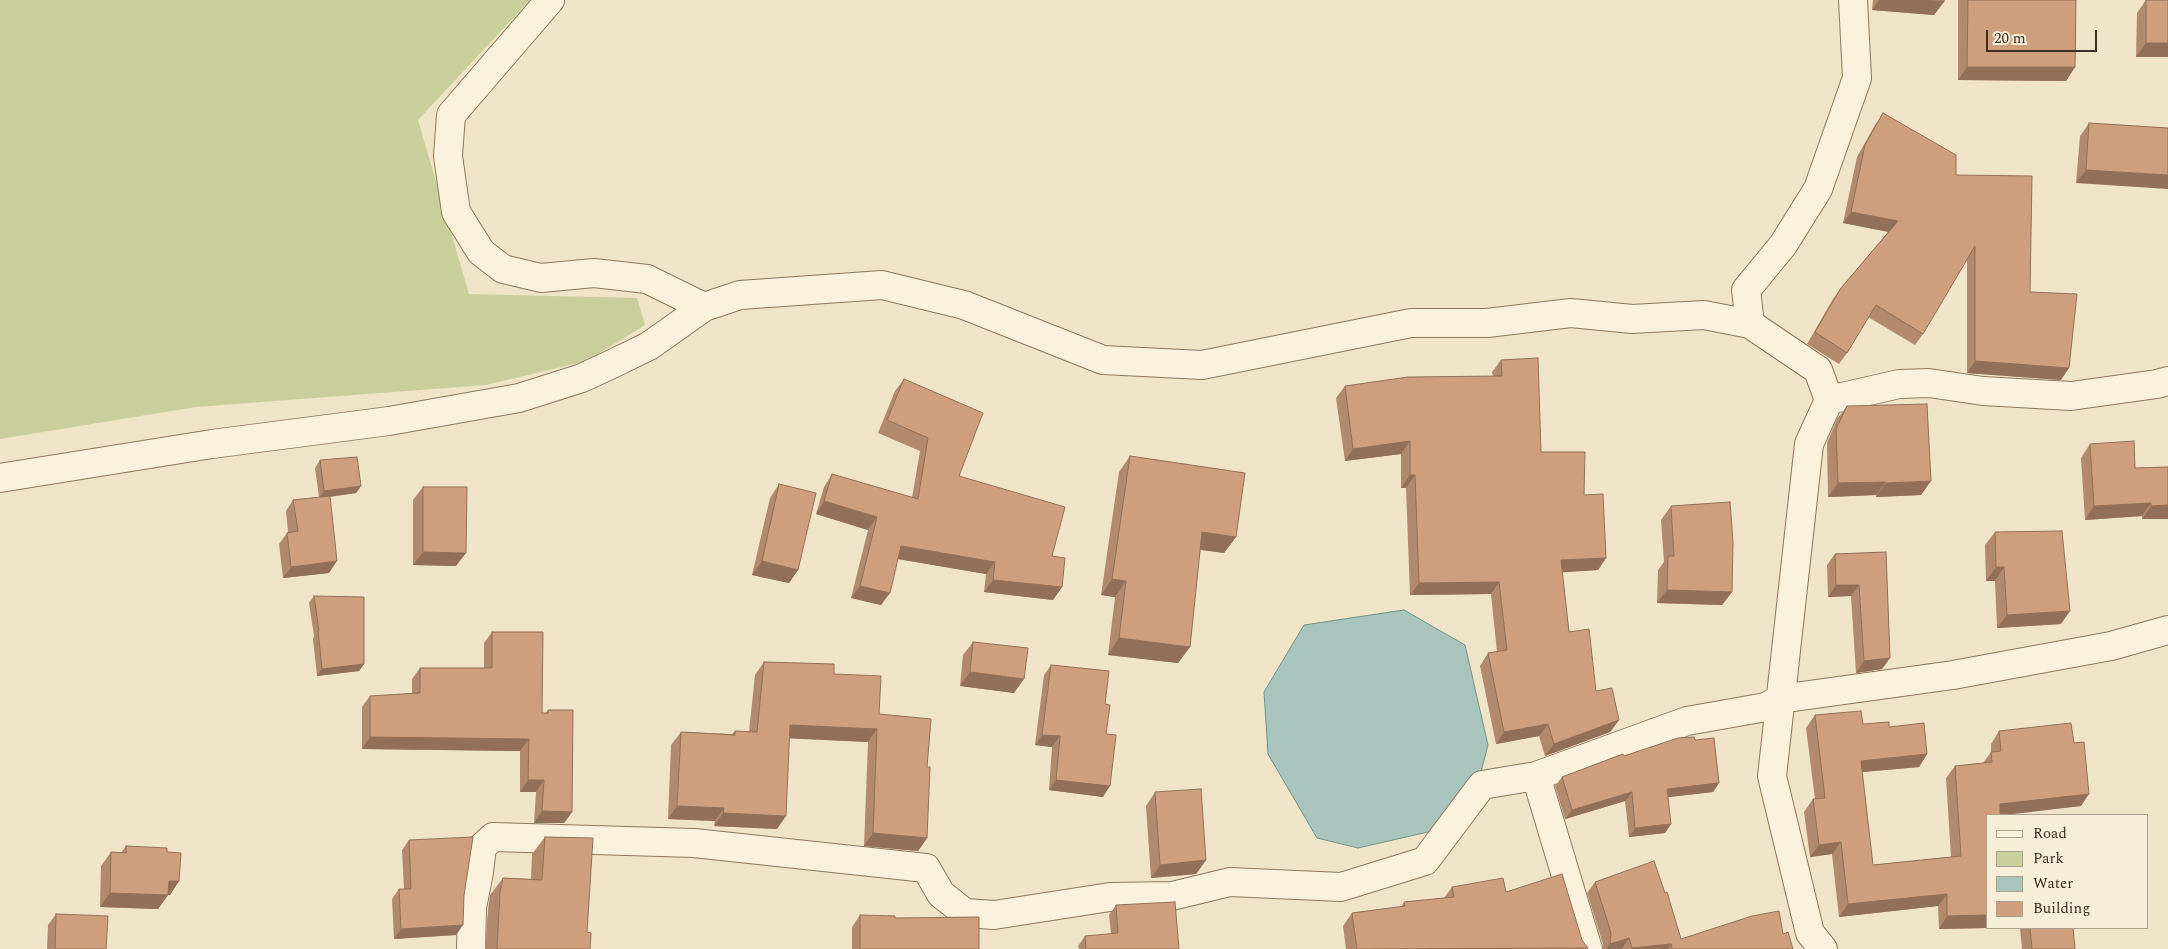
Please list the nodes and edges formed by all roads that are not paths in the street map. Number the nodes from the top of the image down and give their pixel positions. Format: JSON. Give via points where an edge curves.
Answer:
{"nodes":[{"id":1,"x":550,"y":0,"type":"edge"},
{"id":2,"x":1853,"y":0,"type":"edge"},
{"id":3,"x":704,"y":307,"type":"junction"},
{"id":4,"x":1750,"y":324,"type":"junction"},
{"id":5,"x":2168,"y":381,"type":"edge"},
{"id":6,"x":1829,"y":400,"type":"junction"},
{"id":7,"x":0,"y":478,"type":"edge"},
{"id":8,"x":2168,"y":630,"type":"edge"},
{"id":9,"x":1780,"y":699,"type":"junction"},
{"id":10,"x":1536,"y":776,"type":"junction"},
{"id":11,"x":471,"y":949,"type":"edge"},
{"id":12,"x":1588,"y":949,"type":"edge"},
{"id":13,"x":1823,"y":949,"type":"edge"}],
"edges":[{"from":1,"to":3,"type":"street","via":[[451,115],[448,156],[456,212],[481,252],[504,269],[541,278],[594,273],[647,279]]},
{"from":2,"to":4,"type":"street","via":[[1857,78],[1818,189],[1782,245],[1746,290]]},
{"from":3,"to":4,"type":"street","via":[[740,296],[882,285],[964,305],[1103,360],[1202,366],[1411,323],[1487,323],[1571,313],[1632,319],[1704,315]]},
{"from":3,"to":7,"type":"street","via":[[634,354],[582,378],[519,398],[389,421],[212,444]]},
{"from":4,"to":6,"type":"street","via":[[1818,370]]},
{"from":5,"to":6,"type":"street","via":[[2071,396],[1983,391],[1929,383],[1900,384]]},
{"from":6,"to":9,"type":"street","via":[[1809,444]]},
{"from":8,"to":9,"type":"street","via":[[2111,646],[1962,673]]},
{"from":9,"to":10,"type":"street","via":[[1766,707],[1687,721]]},
{"from":9,"to":13,"type":"street","via":[[1772,776],[1810,933]]},
{"from":10,"to":11,"type":"street","via":[[1482,785],[1425,861],[1341,887],[1230,882],[1172,896],[1110,897],[994,916],[965,913],[941,894],[926,868],[694,842],[493,837],[482,847],[472,908]]},
{"from":10,"to":12,"type":"street"}]}
